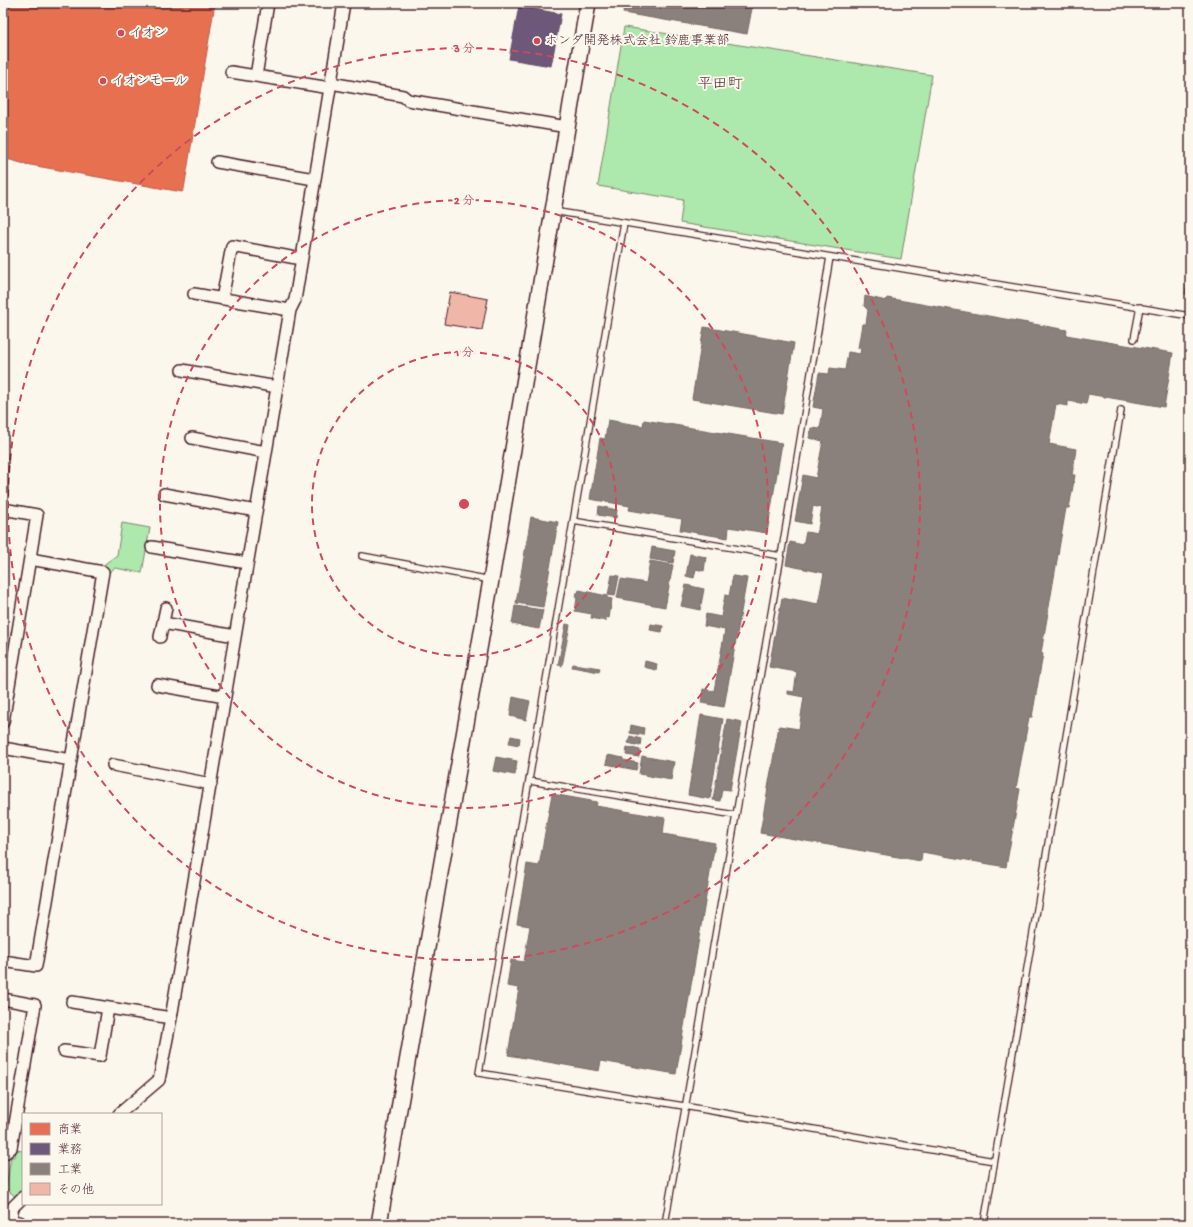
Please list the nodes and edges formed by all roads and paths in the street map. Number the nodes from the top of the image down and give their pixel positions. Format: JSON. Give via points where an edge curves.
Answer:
{"nodes":[{"id":1,"x":268,"y":3,"type":"edge"},
{"id":2,"x":344,"y":3,"type":"edge"},
{"id":3,"x":588,"y":3,"type":"edge"},
{"id":4,"x":231,"y":72,"type":"dead end"},
{"id":5,"x":256,"y":76,"type":"junction"},
{"id":6,"x":331,"y":85,"type":"junction"},
{"id":7,"x":567,"y":127,"type":"junction"},
{"id":8,"x":216,"y":162,"type":"dead end"},
{"id":9,"x":314,"y":179,"type":"junction"},
{"id":10,"x":552,"y":210,"type":"junction"},
{"id":11,"x":624,"y":223,"type":"junction"},
{"id":12,"x":830,"y":257,"type":"junction"},
{"id":13,"x":301,"y":259,"type":"junction"},
{"id":14,"x":194,"y":294,"type":"dead end"},
{"id":15,"x":222,"y":299,"type":"junction"},
{"id":16,"x":1140,"y":307,"type":"junction"},
{"id":17,"x":290,"y":310,"type":"junction"},
{"id":18,"x":1190,"y":316,"type":"edge"},
{"id":19,"x":1134,"y":339,"type":"dead end"},
{"id":20,"x":182,"y":370,"type":"dead end"},
{"id":21,"x":277,"y":386,"type":"junction"},
{"id":22,"x":1121,"y":410,"type":"dead end"},
{"id":23,"x":192,"y":438,"type":"dead end"},
{"id":24,"x":266,"y":452,"type":"junction"},
{"id":25,"x":164,"y":494,"type":"dead end"},
{"id":26,"x":3,"y":509,"type":"edge"},
{"id":27,"x":256,"y":511,"type":"junction"},
{"id":28,"x":572,"y":521,"type":"junction"},
{"id":29,"x":152,"y":547,"type":"dead end"},
{"id":30,"x":362,"y":556,"type":"dead end"},
{"id":31,"x":781,"y":556,"type":"junction"},
{"id":32,"x":30,"y":559,"type":"junction"},
{"id":33,"x":247,"y":563,"type":"junction"},
{"id":34,"x":491,"y":580,"type":"junction"},
{"id":35,"x":166,"y":608,"type":"dead end"},
{"id":36,"x":163,"y":623,"type":"junction"},
{"id":37,"x":235,"y":636,"type":"junction"},
{"id":38,"x":160,"y":637,"type":"dead end"},
{"id":39,"x":157,"y":685,"type":"dead end"},
{"id":40,"x":225,"y":697,"type":"junction"},
{"id":41,"x":3,"y":722,"type":"edge"},
{"id":42,"x":3,"y":748,"type":"edge"},
{"id":43,"x":71,"y":760,"type":"junction"},
{"id":44,"x":113,"y":765,"type":"dead end"},
{"id":45,"x":530,"y":781,"type":"junction"},
{"id":46,"x":211,"y":784,"type":"junction"},
{"id":47,"x":735,"y":815,"type":"junction"},
{"id":48,"x":3,"y":961,"type":"edge"},
{"id":49,"x":3,"y":999,"type":"edge"},
{"id":50,"x":72,"y":1002,"type":"dead end"},
{"id":51,"x":108,"y":1008,"type":"junction"},
{"id":52,"x":171,"y":1018,"type":"junction"},
{"id":53,"x":64,"y":1051,"type":"dead end"},
{"id":54,"x":684,"y":1106,"type":"junction"},
{"id":55,"x":120,"y":1113,"type":"edge"},
{"id":56,"x":3,"y":1153,"type":"edge"},
{"id":57,"x":994,"y":1161,"type":"junction"},
{"id":58,"x":22,"y":1198,"type":"edge"},
{"id":59,"x":11,"y":1223,"type":"edge"},
{"id":60,"x":379,"y":1224,"type":"edge"},
{"id":61,"x":664,"y":1224,"type":"edge"},
{"id":62,"x":984,"y":1224,"type":"edge"}],
"edges":[{"from":1,"to":5,"type":"street"},
{"from":2,"to":6,"type":"street"},
{"from":3,"to":7,"type":"street"},
{"from":4,"to":5,"type":"street"},
{"from":5,"to":6,"type":"street"},
{"from":6,"to":7,"type":"street"},
{"from":6,"to":9,"type":"street"},
{"from":7,"to":10,"type":"street"},
{"from":8,"to":9,"type":"street"},
{"from":9,"to":13,"type":"street"},
{"from":10,"to":11,"type":"lane"},
{"from":10,"to":34,"type":"street"},
{"from":11,"to":12,"type":"lane"},
{"from":11,"to":28,"type":"lane"},
{"from":12,"to":16,"type":"lane"},
{"from":12,"to":31,"type":"lane"},
{"from":13,"to":15,"type":"street","via":[[232,246]]},
{"from":13,"to":17,"type":"street","via":[[295,300]]},
{"from":14,"to":15,"type":"street"},
{"from":15,"to":17,"type":"street"},
{"from":16,"to":18,"type":"lane"},
{"from":16,"to":19,"type":"lane"},
{"from":17,"to":21,"type":"street"},
{"from":20,"to":21,"type":"street"},
{"from":21,"to":24,"type":"street"},
{"from":22,"to":57,"type":"lane"},
{"from":23,"to":24,"type":"street"},
{"from":24,"to":27,"type":"street"},
{"from":25,"to":27,"type":"street"},
{"from":26,"to":32,"type":"street","via":[[37,515]]},
{"from":27,"to":33,"type":"street"},
{"from":28,"to":31,"type":"lane"},
{"from":28,"to":45,"type":"lane"},
{"from":29,"to":33,"type":"street"},
{"from":30,"to":34,"type":"lane"},
{"from":31,"to":47,"type":"lane"},
{"from":32,"to":41,"type":"street"},
{"from":32,"to":43,"type":"street","via":[[102,572]]},
{"from":33,"to":37,"type":"street"},
{"from":34,"to":60,"type":"street"},
{"from":35,"to":36,"type":"street"},
{"from":36,"to":37,"type":"street"},
{"from":36,"to":38,"type":"street"},
{"from":37,"to":40,"type":"street"},
{"from":39,"to":40,"type":"street"},
{"from":40,"to":46,"type":"street"},
{"from":42,"to":43,"type":"street"},
{"from":43,"to":48,"type":"street","via":[[36,966]]},
{"from":44,"to":46,"type":"street"},
{"from":45,"to":47,"type":"lane"},
{"from":45,"to":54,"type":"lane","via":[[479,1073]]},
{"from":46,"to":52,"type":"street"},
{"from":47,"to":54,"type":"lane"},
{"from":49,"to":56,"type":"street","via":[[35,1005],[11,1148]]},
{"from":50,"to":51,"type":"street"},
{"from":51,"to":52,"type":"street"},
{"from":51,"to":53,"type":"street","via":[[100,1056]]},
{"from":52,"to":55,"type":"street","via":[[159,1080]]},
{"from":54,"to":57,"type":"lane"},
{"from":54,"to":61,"type":"lane"},
{"from":57,"to":62,"type":"lane"},
{"from":58,"to":59,"type":"street","via":[[13,1207]]}]}
